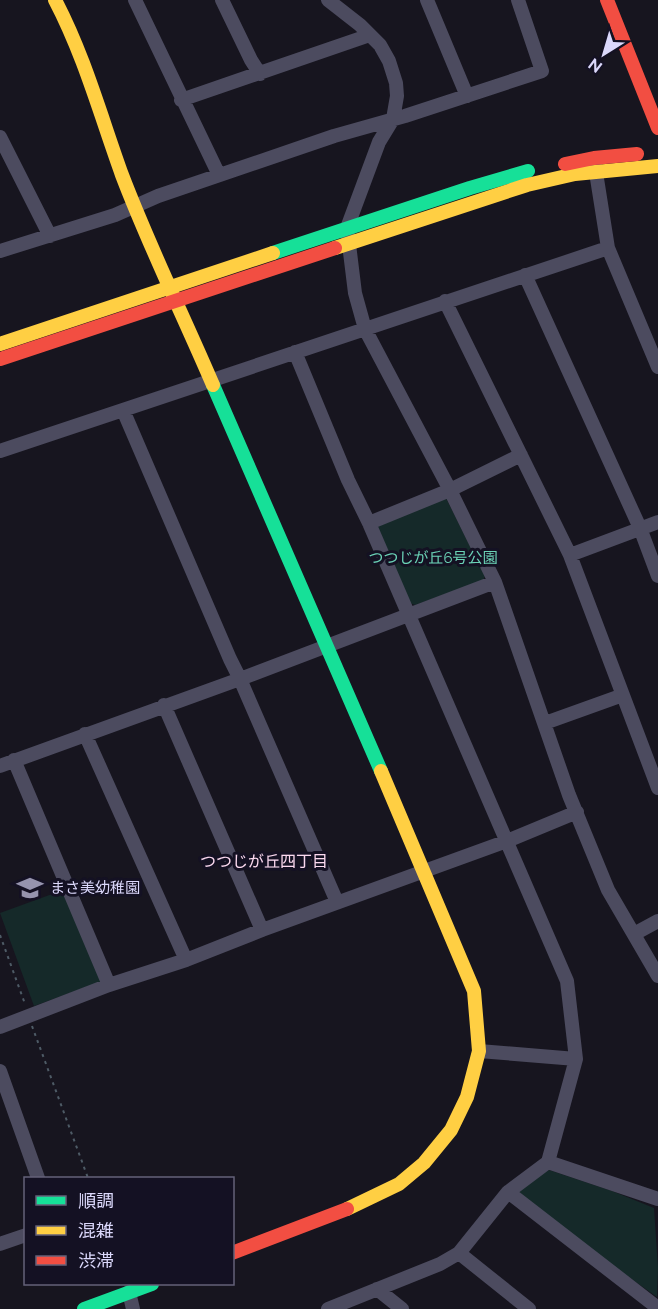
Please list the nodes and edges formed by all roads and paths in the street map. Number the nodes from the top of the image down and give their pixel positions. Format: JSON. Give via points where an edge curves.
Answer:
{"nodes":[{"id":1,"x":55,"y":0,"type":"edge"},
{"id":2,"x":135,"y":0,"type":"edge"},
{"id":3,"x":222,"y":0,"type":"edge"},
{"id":4,"x":328,"y":0,"type":"edge"},
{"id":5,"x":427,"y":0,"type":"edge"},
{"id":6,"x":518,"y":0,"type":"edge"},
{"id":7,"x":607,"y":0,"type":"edge"},
{"id":8,"x":370,"y":35,"type":"junction"},
{"id":9,"x":260,"y":74,"type":"junction"},
{"id":10,"x":467,"y":96,"type":"junction"},
{"id":11,"x":182,"y":100,"type":"junction"},
{"id":12,"x":393,"y":119,"type":"junction"},
{"id":13,"x":658,"y":128,"type":"edge"},
{"id":14,"x":2,"y":146,"type":"edge"},
{"id":15,"x":658,"y":152,"type":"edge"},
{"id":16,"x":595,"y":165,"type":"junction"},
{"id":17,"x":658,"y":166,"type":"edge"},
{"id":18,"x":219,"y":175,"type":"junction"},
{"id":19,"x":135,"y":206,"type":"junction"},
{"id":20,"x":347,"y":228,"type":"junction"},
{"id":21,"x":50,"y":236,"type":"junction"},
{"id":22,"x":350,"y":243,"type":"junction"},
{"id":23,"x":608,"y":248,"type":"junction"},
{"id":24,"x":0,"y":251,"type":"edge"},
{"id":25,"x":525,"y":275,"type":"junction"},
{"id":26,"x":172,"y":295,"type":"junction"},
{"id":27,"x":445,"y":301,"type":"junction"},
{"id":28,"x":365,"y":329,"type":"junction"},
{"id":29,"x":0,"y":344,"type":"edge"},
{"id":30,"x":295,"y":352,"type":"junction"},
{"id":31,"x":0,"y":360,"type":"edge"},
{"id":32,"x":658,"y":367,"type":"edge"},
{"id":33,"x":210,"y":381,"type":"junction"},
{"id":34,"x":123,"y":410,"type":"junction"},
{"id":35,"x":0,"y":451,"type":"edge"},
{"id":36,"x":520,"y":455,"type":"junction"},
{"id":37,"x":450,"y":490,"type":"junction"},
{"id":38,"x":658,"y":522,"type":"edge"},
{"id":39,"x":369,"y":523,"type":"junction"},
{"id":40,"x":640,"y":528,"type":"junction"},
{"id":41,"x":570,"y":555,"type":"junction"},
{"id":42,"x":658,"y":576,"type":"edge"},
{"id":43,"x":495,"y":582,"type":"junction"},
{"id":44,"x":409,"y":615,"type":"junction"},
{"id":45,"x":326,"y":646,"type":"junction"},
{"id":46,"x":240,"y":679,"type":"junction"},
{"id":47,"x":623,"y":695,"type":"junction"},
{"id":48,"x":164,"y":705,"type":"junction"},
{"id":49,"x":545,"y":723,"type":"junction"},
{"id":50,"x":86,"y":735,"type":"junction"},
{"id":51,"x":14,"y":760,"type":"junction"},
{"id":52,"x":0,"y":766,"type":"edge"},
{"id":53,"x":658,"y":788,"type":"edge"},
{"id":54,"x":577,"y":812,"type":"junction"},
{"id":55,"x":507,"y":841,"type":"junction"},
{"id":56,"x":424,"y":871,"type":"junction"},
{"id":57,"x":337,"y":902,"type":"junction"},
{"id":58,"x":658,"y":921,"type":"edge"},
{"id":59,"x":262,"y":930,"type":"junction"},
{"id":60,"x":634,"y":934,"type":"junction"},
{"id":61,"x":0,"y":935,"type":"edge"},
{"id":62,"x":186,"y":960,"type":"junction"},
{"id":63,"x":658,"y":976,"type":"edge"},
{"id":64,"x":109,"y":985,"type":"junction"},
{"id":65,"x":28,"y":1016,"type":"junction"},
{"id":66,"x":0,"y":1027,"type":"edge"},
{"id":67,"x":479,"y":1051,"type":"junction"},
{"id":68,"x":576,"y":1059,"type":"junction"},
{"id":69,"x":0,"y":1071,"type":"edge"},
{"id":70,"x":548,"y":1162,"type":"junction"},
{"id":71,"x":37,"y":1177,"type":"edge"},
{"id":72,"x":87,"y":1177,"type":"edge"},
{"id":73,"x":508,"y":1192,"type":"junction"},
{"id":74,"x":658,"y":1199,"type":"edge"},
{"id":75,"x":24,"y":1236,"type":"edge"},
{"id":76,"x":0,"y":1244,"type":"edge"},
{"id":77,"x":234,"y":1252,"type":"edge"},
{"id":78,"x":459,"y":1253,"type":"junction"},
{"id":79,"x":149,"y":1285,"type":"edge"},
{"id":80,"x":377,"y":1289,"type":"junction"},
{"id":81,"x":129,"y":1292,"type":"junction"},
{"id":82,"x":658,"y":1308,"type":"edge"},
{"id":83,"x":84,"y":1309,"type":"edge"},
{"id":84,"x":134,"y":1309,"type":"edge"},
{"id":85,"x":328,"y":1309,"type":"edge"},
{"id":86,"x":402,"y":1309,"type":"edge"},
{"id":87,"x":529,"y":1309,"type":"edge"}],
"edges":[{"from":1,"to":19,"type":"street","via":[[69,26]]},
{"from":2,"to":11,"type":"street"},
{"from":3,"to":9,"type":"street"},
{"from":4,"to":8,"type":"street"},
{"from":5,"to":10,"type":"street"},
{"from":6,"to":10,"type":"street","via":[[542,71]]},
{"from":7,"to":13,"type":"street"},
{"from":8,"to":9,"type":"street"},
{"from":8,"to":12,"type":"street","via":[[389,61],[396,83]]},
{"from":9,"to":11,"type":"street"},
{"from":10,"to":12,"type":"street"},
{"from":11,"to":18,"type":"street"},
{"from":12,"to":18,"type":"street"},
{"from":12,"to":20,"type":"street","via":[[379,142]]},
{"from":14,"to":21,"type":"street"},
{"from":15,"to":16,"type":"street"},
{"from":16,"to":17,"type":"street"},
{"from":16,"to":20,"type":"street","via":[[522,172]]},
{"from":16,"to":22,"type":"street"},
{"from":16,"to":23,"type":"street"},
{"from":18,"to":19,"type":"street"},
{"from":19,"to":21,"type":"street"},
{"from":19,"to":26,"type":"street"},
{"from":20,"to":22,"type":"street"},
{"from":20,"to":26,"type":"street"},
{"from":21,"to":24,"type":"street"},
{"from":22,"to":26,"type":"street"},
{"from":22,"to":28,"type":"street","via":[[355,293]]},
{"from":23,"to":25,"type":"street"},
{"from":23,"to":32,"type":"street"},
{"from":25,"to":27,"type":"street"},
{"from":25,"to":40,"type":"street"},
{"from":26,"to":29,"type":"street"},
{"from":26,"to":31,"type":"street"},
{"from":26,"to":33,"type":"street"},
{"from":27,"to":28,"type":"street"},
{"from":27,"to":36,"type":"street"},
{"from":28,"to":30,"type":"street"},
{"from":28,"to":37,"type":"street"},
{"from":30,"to":33,"type":"street"},
{"from":30,"to":39,"type":"street"},
{"from":33,"to":34,"type":"street"},
{"from":33,"to":45,"type":"street"},
{"from":34,"to":35,"type":"street"},
{"from":34,"to":46,"type":"street"},
{"from":36,"to":37,"type":"street"},
{"from":36,"to":41,"type":"street"},
{"from":37,"to":39,"type":"street"},
{"from":37,"to":43,"type":"street"},
{"from":38,"to":40,"type":"street"},
{"from":39,"to":44,"type":"street"},
{"from":40,"to":41,"type":"street"},
{"from":40,"to":42,"type":"street"},
{"from":41,"to":47,"type":"street"},
{"from":43,"to":44,"type":"street"},
{"from":43,"to":49,"type":"street"},
{"from":44,"to":45,"type":"street"},
{"from":44,"to":55,"type":"street"},
{"from":45,"to":46,"type":"street"},
{"from":45,"to":56,"type":"street"},
{"from":46,"to":48,"type":"street"},
{"from":46,"to":57,"type":"street"},
{"from":47,"to":49,"type":"street"},
{"from":47,"to":53,"type":"street"},
{"from":48,"to":50,"type":"street"},
{"from":48,"to":59,"type":"street"},
{"from":49,"to":54,"type":"street"},
{"from":50,"to":51,"type":"street"},
{"from":50,"to":62,"type":"street"},
{"from":51,"to":52,"type":"street"},
{"from":51,"to":64,"type":"street"},
{"from":54,"to":55,"type":"street"},
{"from":54,"to":60,"type":"street","via":[[608,890]]},
{"from":55,"to":56,"type":"street"},
{"from":55,"to":68,"type":"street","via":[[567,981]]},
{"from":56,"to":57,"type":"street"},
{"from":56,"to":67,"type":"street","via":[[474,991]]},
{"from":57,"to":59,"type":"street"},
{"from":58,"to":60,"type":"street"},
{"from":59,"to":62,"type":"street"},
{"from":60,"to":63,"type":"street"},
{"from":61,"to":65,"type":"path"},
{"from":62,"to":64,"type":"street"},
{"from":64,"to":65,"type":"street"},
{"from":65,"to":66,"type":"street"},
{"from":65,"to":72,"type":"path"},
{"from":67,"to":68,"type":"street"},
{"from":67,"to":77,"type":"street","via":[[467,1097],[451,1130],[399,1184],[356,1206]]},
{"from":68,"to":70,"type":"street"},
{"from":69,"to":71,"type":"street"},
{"from":70,"to":73,"type":"street"},
{"from":70,"to":74,"type":"street"},
{"from":73,"to":78,"type":"street"},
{"from":73,"to":82,"type":"street"},
{"from":75,"to":76,"type":"street"},
{"from":78,"to":80,"type":"street"},
{"from":78,"to":87,"type":"street"},
{"from":79,"to":81,"type":"street"},
{"from":80,"to":85,"type":"street"},
{"from":80,"to":86,"type":"street"},
{"from":81,"to":83,"type":"street"},
{"from":81,"to":84,"type":"street"}]}
